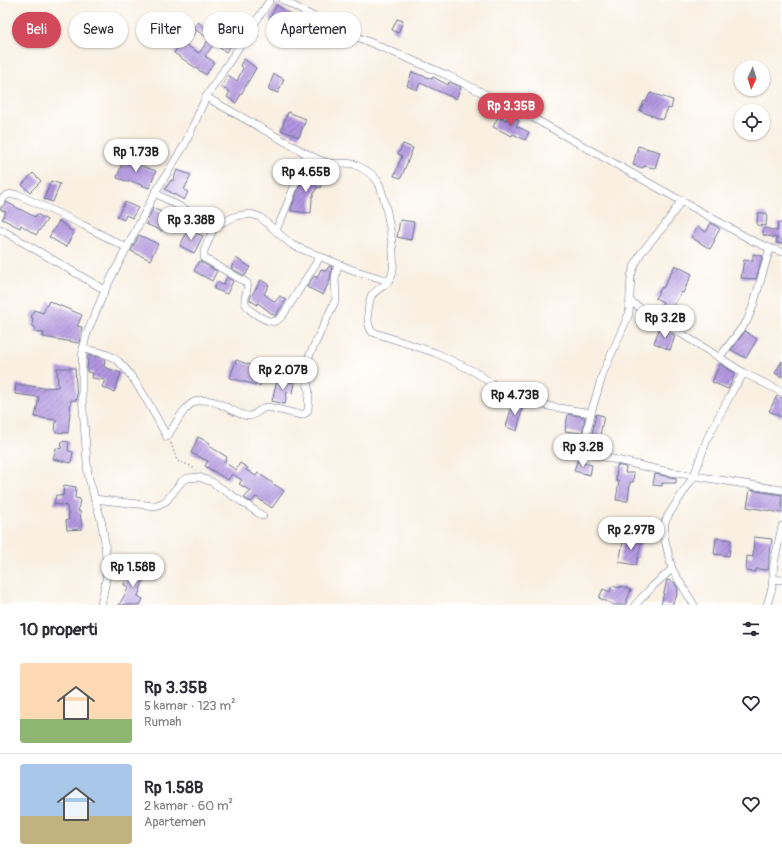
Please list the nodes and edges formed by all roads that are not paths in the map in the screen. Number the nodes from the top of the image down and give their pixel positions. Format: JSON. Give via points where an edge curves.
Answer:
{"nodes":[{"id":1,"x":270,"y":0,"type":"edge"},
{"id":2,"x":282,"y":0,"type":"edge"},
{"id":3,"x":206,"y":97,"type":"junction"},
{"id":4,"x":307,"y":154,"type":"junction"},
{"id":5,"x":155,"y":193,"type":"junction"},
{"id":6,"x":682,"y":200,"type":"junction"},
{"id":7,"x":0,"y":203,"type":"edge"},
{"id":8,"x":215,"y":225,"type":"junction"},
{"id":9,"x":0,"y":229,"type":"edge"},
{"id":10,"x":276,"y":230,"type":"junction"},
{"id":11,"x":127,"y":248,"type":"junction"},
{"id":12,"x":770,"y":248,"type":"junction"},
{"id":13,"x":782,"y":252,"type":"edge"},
{"id":14,"x":320,"y":257,"type":"junction"},
{"id":15,"x":338,"y":264,"type":"junction"},
{"id":16,"x":389,"y":281,"type":"junction"},
{"id":17,"x":105,"y":290,"type":"junction"},
{"id":18,"x":631,"y":302,"type":"junction"},
{"id":19,"x":83,"y":348,"type":"junction"},
{"id":20,"x":719,"y":358,"type":"junction"},
{"id":21,"x":744,"y":373,"type":"junction"},
{"id":22,"x":782,"y":392,"type":"edge"},
{"id":23,"x":591,"y":413,"type":"junction"},
{"id":24,"x":694,"y":476,"type":"junction"},
{"id":25,"x":782,"y":490,"type":"edge"},
{"id":26,"x":94,"y":499,"type":"junction"},
{"id":27,"x":263,"y":516,"type":"dead end"},
{"id":28,"x":782,"y":526,"type":"edge"},
{"id":29,"x":672,"y":569,"type":"junction"},
{"id":30,"x":773,"y":578,"type":"junction"},
{"id":31,"x":782,"y":580,"type":"edge"},
{"id":32,"x":101,"y":605,"type":"edge"},
{"id":33,"x":635,"y":605,"type":"edge"},
{"id":34,"x":694,"y":605,"type":"edge"},
{"id":35,"x":767,"y":605,"type":"edge"}],
"edges":[{"from":1,"to":3,"type":"street"},
{"from":2,"to":6,"type":"street","via":[[327,24],[449,76],[533,118]]},
{"from":3,"to":4,"type":"street"},
{"from":3,"to":5,"type":"street","via":[[185,144]]},
{"from":4,"to":10,"type":"street"},
{"from":4,"to":16,"type":"street","via":[[330,164],[355,164],[377,180],[382,192],[393,258]]},
{"from":5,"to":8,"type":"street"},
{"from":5,"to":11,"type":"street"},
{"from":6,"to":12,"type":"street"},
{"from":6,"to":18,"type":"street","via":[[636,262],[631,276]]},
{"from":7,"to":11,"type":"street","via":[[7,195],[19,196]]},
{"from":8,"to":10,"type":"street","via":[[236,216],[251,214],[260,217]]},
{"from":8,"to":14,"type":"street","via":[[204,251],[204,258],[247,283],[247,306],[270,322],[283,315]]},
{"from":9,"to":17,"type":"street"},
{"from":10,"to":14,"type":"street","via":[[292,245]]},
{"from":11,"to":17,"type":"street"},
{"from":12,"to":13,"type":"street"},
{"from":12,"to":20,"type":"street","via":[[747,321]]},
{"from":14,"to":15,"type":"street"},
{"from":15,"to":16,"type":"street"},
{"from":15,"to":19,"type":"street","via":[[335,278],[336,300],[305,362],[309,392],[308,410],[302,416],[268,406],[248,416],[216,401],[200,399],[190,404],[167,437],[130,373],[117,360]]},
{"from":16,"to":23,"type":"street","via":[[371,296],[367,321],[372,332],[436,353],[520,399]]},
{"from":17,"to":19,"type":"street"},
{"from":18,"to":20,"type":"street"},
{"from":18,"to":23,"type":"street","via":[[629,314],[603,373]]},
{"from":19,"to":26,"type":"street","via":[[85,450]]},
{"from":20,"to":21,"type":"street"},
{"from":21,"to":22,"type":"street"},
{"from":21,"to":24,"type":"street","via":[[707,439]]},
{"from":23,"to":24,"type":"street","via":[[585,444],[585,448],[591,454]]},
{"from":24,"to":25,"type":"street"},
{"from":24,"to":29,"type":"street","via":[[665,522],[664,536]]},
{"from":26,"to":27,"type":"street","via":[[155,506],[166,501],[182,481],[199,477],[212,482]]},
{"from":26,"to":32,"type":"street","via":[[101,520],[106,559],[106,580]]},
{"from":28,"to":30,"type":"street"},
{"from":29,"to":33,"type":"street"},
{"from":29,"to":34,"type":"street"},
{"from":30,"to":31,"type":"street"},
{"from":30,"to":35,"type":"street"}]}
